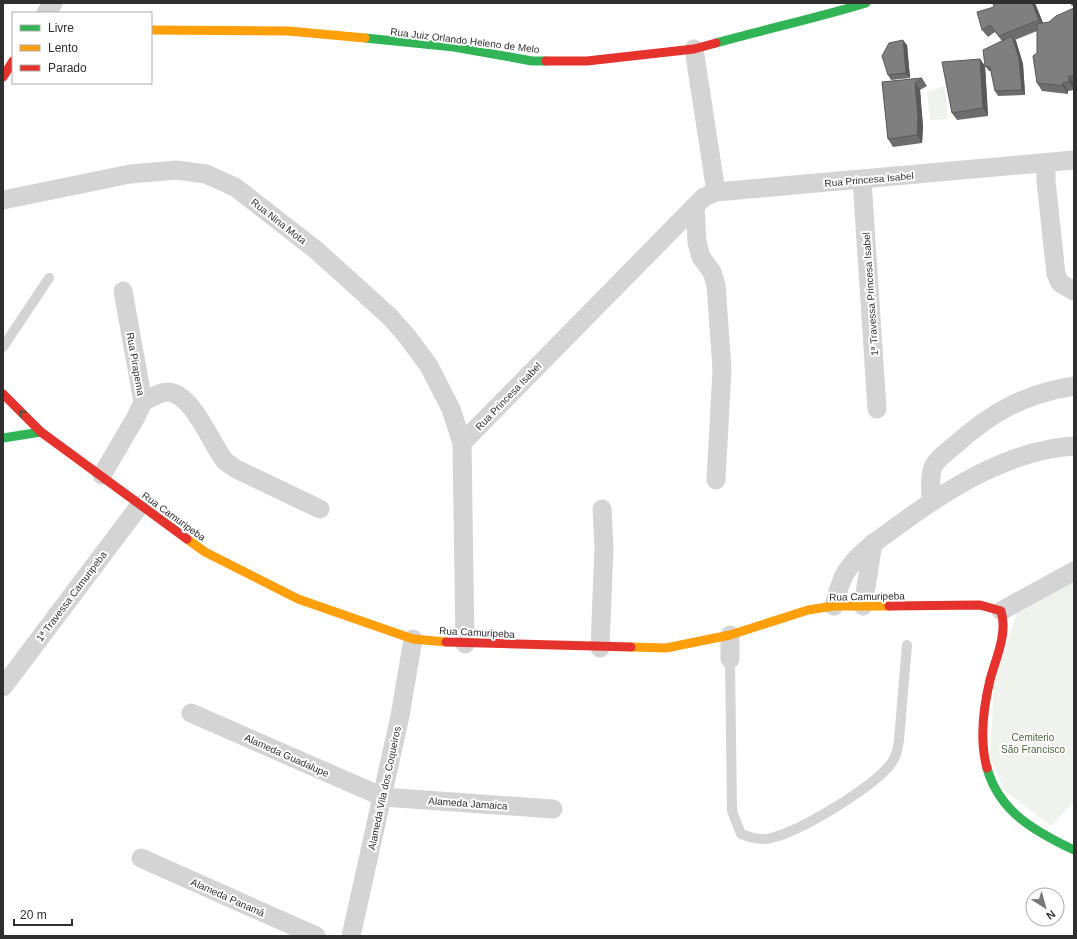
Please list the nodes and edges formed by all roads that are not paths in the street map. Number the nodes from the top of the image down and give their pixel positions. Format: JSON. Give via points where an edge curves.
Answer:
{"nodes":[{"id":1,"x":53,"y":3,"type":"edge"},
{"id":2,"x":866,"y":3,"type":"edge"},
{"id":3,"x":47,"y":12,"type":"edge"},
{"id":4,"x":152,"y":30,"type":"edge"},
{"id":5,"x":694,"y":49,"type":"junction"},
{"id":6,"x":12,"y":63,"type":"edge"},
{"id":7,"x":3,"y":77,"type":"edge"},
{"id":8,"x":1074,"y":160,"type":"edge"},
{"id":9,"x":1046,"y":163,"type":"junction"},
{"id":10,"x":862,"y":180,"type":"junction"},
{"id":11,"x":716,"y":192,"type":"junction"},
{"id":12,"x":3,"y":200,"type":"edge"},
{"id":13,"x":695,"y":206,"type":"junction"},
{"id":14,"x":49,"y":278,"type":"dead end"},
{"id":15,"x":123,"y":291,"type":"dead end"},
{"id":16,"x":1074,"y":291,"type":"edge"},
{"id":17,"x":3,"y":347,"type":"edge"},
{"id":18,"x":1074,"y":386,"type":"edge"},
{"id":19,"x":3,"y":394,"type":"edge"},
{"id":20,"x":143,"y":402,"type":"junction"},
{"id":21,"x":877,"y":409,"type":"dead end"},
{"id":22,"x":41,"y":432,"type":"junction"},
{"id":23,"x":3,"y":438,"type":"edge"},
{"id":24,"x":462,"y":443,"type":"junction"},
{"id":25,"x":1074,"y":446,"type":"edge"},
{"id":26,"x":102,"y":474,"type":"junction"},
{"id":27,"x":716,"y":480,"type":"dead end"},
{"id":28,"x":931,"y":501,"type":"junction"},
{"id":29,"x":140,"y":506,"type":"junction"},
{"id":30,"x":320,"y":509,"type":"dead end"},
{"id":31,"x":602,"y":509,"type":"dead end"},
{"id":32,"x":873,"y":544,"type":"junction"},
{"id":33,"x":1074,"y":571,"type":"edge"},
{"id":34,"x":834,"y":606,"type":"junction"},
{"id":35,"x":863,"y":606,"type":"junction"},
{"id":36,"x":1000,"y":611,"type":"junction"},
{"id":37,"x":730,"y":635,"type":"junction"},
{"id":38,"x":413,"y":639,"type":"junction"},
{"id":39,"x":466,"y":644,"type":"junction"},
{"id":40,"x":908,"y":645,"type":"dead end"},
{"id":41,"x":600,"y":648,"type":"junction"},
{"id":42,"x":730,"y":659,"type":"joint"},
{"id":43,"x":3,"y":686,"type":"edge"},
{"id":44,"x":190,"y":713,"type":"dead end"},
{"id":45,"x":383,"y":797,"type":"junction"},
{"id":46,"x":553,"y":809,"type":"dead end"},
{"id":47,"x":1074,"y":850,"type":"edge"},
{"id":48,"x":141,"y":858,"type":"dead end"},
{"id":49,"x":316,"y":936,"type":"edge"},
{"id":50,"x":351,"y":936,"type":"edge"}],
"edges":[{"from":1,"to":3,"type":"street"},
{"from":2,"to":5,"type":"main road","name":"Rua Juiz Orlando Heleno de Melo","via":[[818,18]]},
{"from":4,"to":5,"type":"main road","name":"Rua Juiz Orlando Heleno de Melo","via":[[288,31],[454,47],[532,61],[587,61]]},
{"from":5,"to":11,"type":"street"},
{"from":6,"to":7,"type":"main road"},
{"from":8,"to":9,"type":"street","name":"Rua Princesa Isabel"},
{"from":9,"to":10,"type":"street","name":"Rua Princesa Isabel"},
{"from":9,"to":16,"type":"street","via":[[1056,274],[1060,283]]},
{"from":10,"to":11,"type":"street","name":"Rua Princesa Isabel"},
{"from":10,"to":21,"type":"street","name":"1ª Travessa Princesa Isabel"},
{"from":11,"to":13,"type":"street","name":"Rua Princesa Isabel","via":[[704,197]]},
{"from":12,"to":24,"type":"street","name":"Rua Nina Mota","via":[[130,174],[176,170],[206,174],[235,188],[316,250],[389,316],[406,335],[429,366],[451,409]]},
{"from":13,"to":24,"type":"street","name":"Rua Princesa Isabel"},
{"from":13,"to":27,"type":"street","via":[[696,242],[701,257],[712,272],[716,292],[722,369]]},
{"from":14,"to":17,"type":"lane"},
{"from":15,"to":20,"type":"street","name":"Rua Pirapema"},
{"from":18,"to":28,"type":"street","via":[[1023,399],[991,416],[963,438],[933,467]]},
{"from":22,"to":19,"type":"main road","name":"Rua Camuripeba","one_way":true},
{"from":20,"to":26,"type":"street","name":"Rua Pirapema"},
{"from":20,"to":30,"type":"street","via":[[161,393],[170,392],[180,396],[193,408],[225,461],[236,469]]},
{"from":22,"to":23,"type":"main road"},
{"from":22,"to":26,"type":"main road","name":"Rua Camuripeba"},
{"from":24,"to":39,"type":"street"},
{"from":25,"to":28,"type":"street","via":[[1031,453],[984,472]]},
{"from":26,"to":29,"type":"main road","name":"Rua Camuripeba"},
{"from":28,"to":32,"type":"street"},
{"from":29,"to":38,"type":"main road","name":"Rua Camuripeba","via":[[205,552],[298,599]]},
{"from":29,"to":43,"type":"street","name":"1ª Travessa Camuripeba"},
{"from":31,"to":41,"type":"street","via":[[604,555]]},
{"from":32,"to":34,"type":"street","via":[[846,572]]},
{"from":32,"to":35,"type":"street"},
{"from":33,"to":36,"type":"street"},
{"from":34,"to":35,"type":"main road","name":"Rua Camuripeba"},
{"from":34,"to":37,"type":"main road","name":"Rua Camuripeba","via":[[808,610]]},
{"from":35,"to":36,"type":"main road","name":"Rua Camuripeba","via":[[980,605]]},
{"from":36,"to":47,"type":"main road","via":[[1004,620],[1004,630],[986,697],[981,732],[991,783],[1004,805],[1024,823]]},
{"from":37,"to":41,"type":"main road","name":"Rua Camuripeba","via":[[666,648]]},
{"from":37,"to":42,"type":"street"},
{"from":38,"to":39,"type":"main road","name":"Rua Camuripeba"},
{"from":38,"to":45,"type":"street","name":"Alameda Vila dos Coqueiros"},
{"from":39,"to":41,"type":"main road","name":"Rua Camuripeba"},
{"from":40,"to":42,"type":"lane","via":[[897,753],[890,765],[860,790],[813,821],[770,839],[752,838],[741,834],[732,811]]},
{"from":44,"to":45,"type":"street","name":"Alameda Guadalupe"},
{"from":45,"to":46,"type":"street","name":"Alameda Jamaica"},
{"from":45,"to":50,"type":"street","name":"Alameda Vila dos Coqueiros"},
{"from":48,"to":49,"type":"street","name":"Alameda Panamá"}]}
